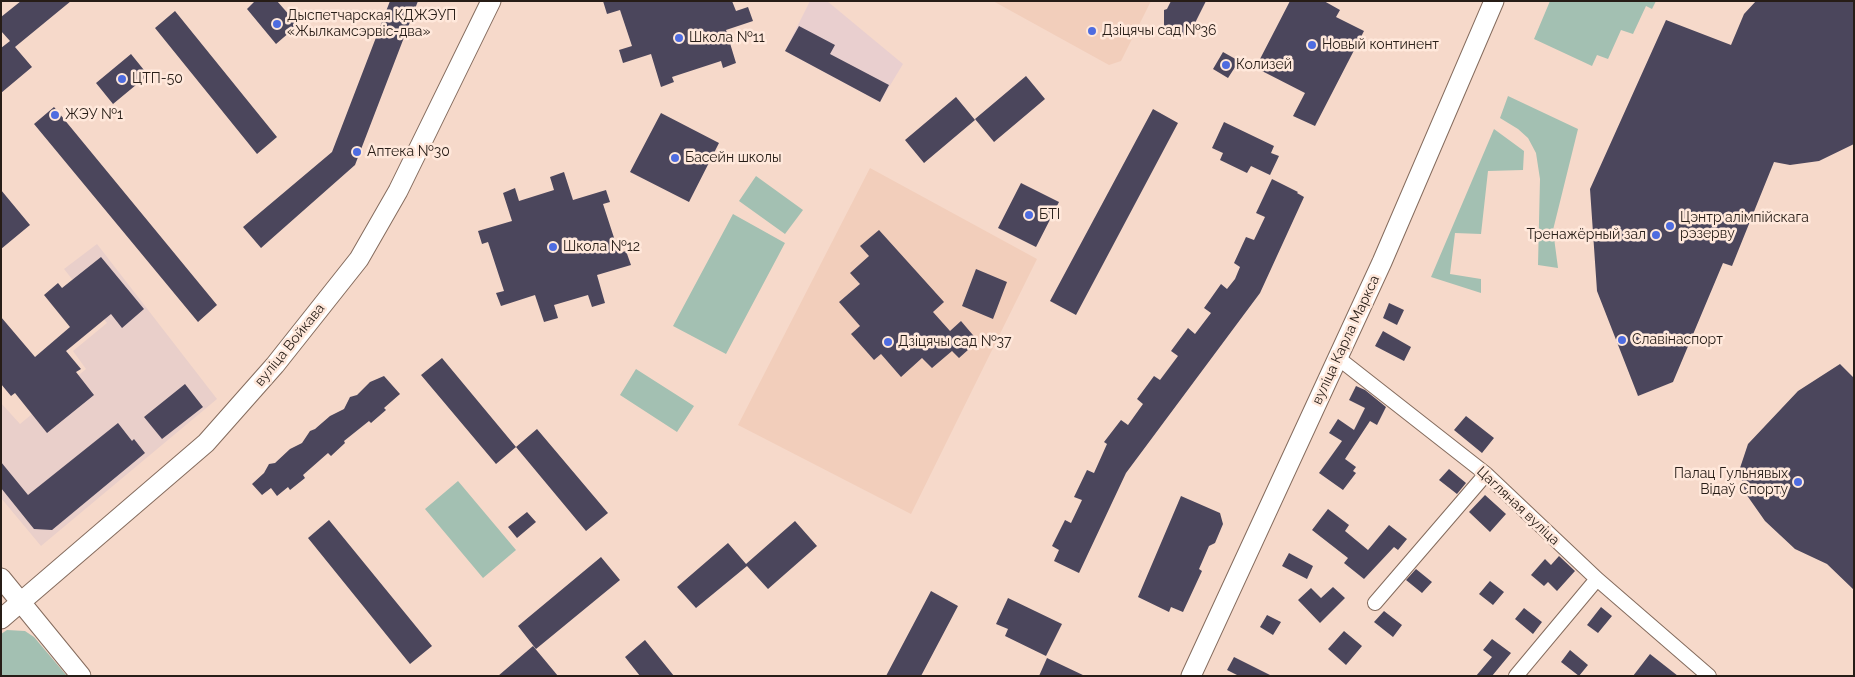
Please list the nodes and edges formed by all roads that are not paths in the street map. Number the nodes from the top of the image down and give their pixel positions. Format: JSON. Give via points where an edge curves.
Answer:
{"nodes":[{"id":1,"x":490,"y":1,"type":"edge"},
{"id":2,"x":1494,"y":1,"type":"edge"},
{"id":3,"x":1338,"y":358,"type":"junction"},
{"id":4,"x":1486,"y":474,"type":"junction"},
{"id":5,"x":1,"y":578,"type":"edge"},
{"id":6,"x":1597,"y":579,"type":"junction"},
{"id":7,"x":20,"y":602,"type":"junction"},
{"id":8,"x":1375,"y":603,"type":"dead end"},
{"id":9,"x":1,"y":619,"type":"edge"},
{"id":10,"x":81,"y":676,"type":"edge"},
{"id":11,"x":1191,"y":676,"type":"edge"},
{"id":12,"x":1516,"y":676,"type":"edge"},
{"id":13,"x":1709,"y":676,"type":"edge"}],
"edges":[{"from":1,"to":7,"type":"main road","name":"вуліца Войкава","via":[[398,191],[359,259],[275,365],[206,443]]},
{"from":2,"to":3,"type":"main road","name":"вуліца Карла Маркса"},
{"from":3,"to":4,"type":"street","name":"Цагляная вуліца"},
{"from":3,"to":11,"type":"main road","name":"вуліца Карла Маркса"},
{"from":4,"to":6,"type":"street","name":"Цагляная вуліца"},
{"from":4,"to":8,"type":"street"},
{"from":5,"to":7,"type":"main road"},
{"from":6,"to":12,"type":"street"},
{"from":6,"to":13,"type":"street","name":"Цагляная вуліца"},
{"from":7,"to":9,"type":"main road","name":"вуліца Войкава"},
{"from":7,"to":10,"type":"main road"}]}
